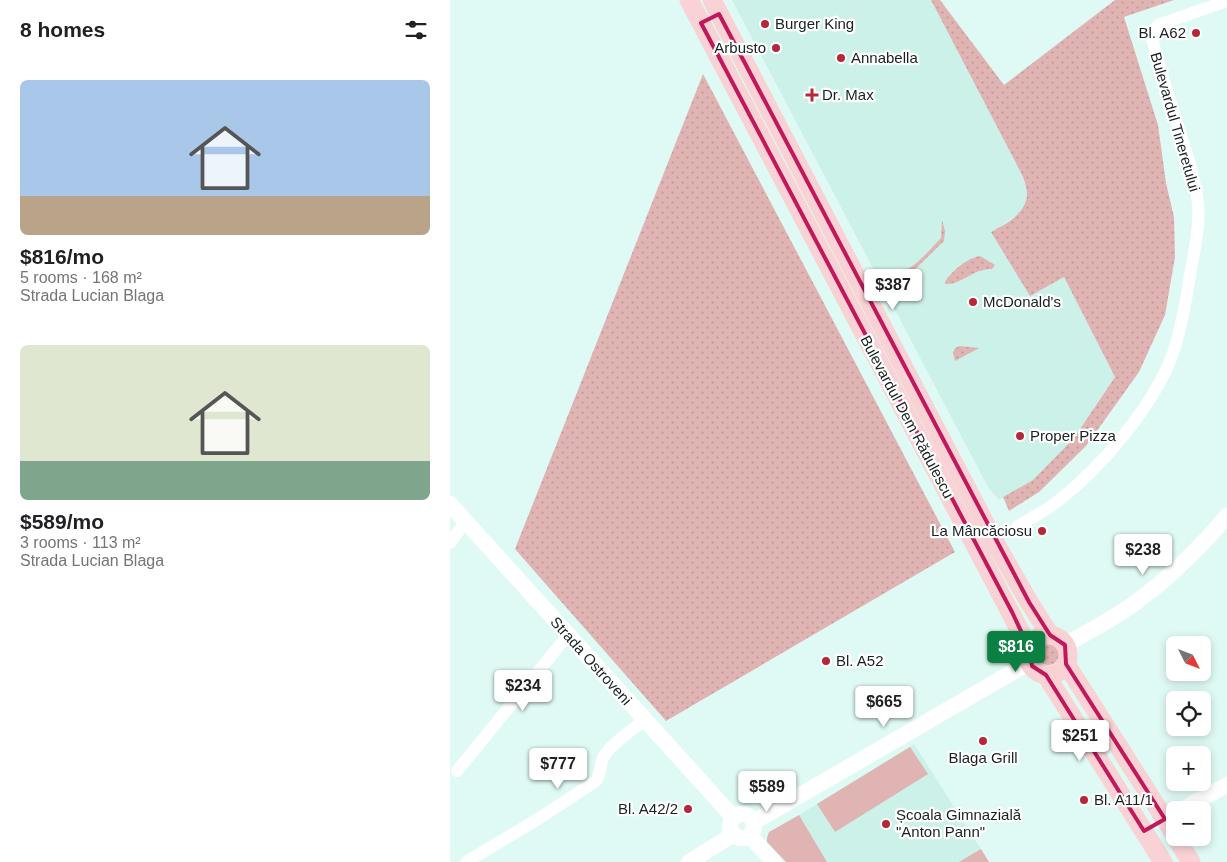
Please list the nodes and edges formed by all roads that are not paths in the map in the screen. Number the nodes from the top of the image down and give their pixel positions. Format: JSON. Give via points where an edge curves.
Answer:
{"nodes":[{"id":1,"x":689,"y":0,"type":"edge"},
{"id":2,"x":1227,"y":1,"type":"edge"},
{"id":3,"x":716,"y":7,"type":"edge"},
{"id":4,"x":701,"y":23,"type":"junction"},
{"id":5,"x":450,"y":504,"type":"edge"},
{"id":6,"x":1227,"y":516,"type":"edge"},
{"id":7,"x":466,"y":521,"type":"junction"},
{"id":8,"x":1017,"y":527,"type":"dead end"},
{"id":9,"x":450,"y":543,"type":"edge"},
{"id":10,"x":568,"y":635,"type":"junction"},
{"id":11,"x":1058,"y":640,"type":"junction"},
{"id":12,"x":1030,"y":655,"type":"junction"},
{"id":13,"x":1066,"y":664,"type":"junction"},
{"id":14,"x":1046,"y":675,"type":"junction"},
{"id":15,"x":644,"y":720,"type":"junction"},
{"id":16,"x":457,"y":772,"type":"dead end"},
{"id":17,"x":1227,"y":785,"type":"edge"},
{"id":18,"x":1198,"y":801,"type":"edge"},
{"id":19,"x":1166,"y":803,"type":"edge"},
{"id":20,"x":1166,"y":819,"type":"edge"},
{"id":21,"x":743,"y":828,"type":"junction"},
{"id":22,"x":1144,"y":831,"type":"junction"},
{"id":23,"x":1182,"y":846,"type":"edge"},
{"id":24,"x":466,"y":862,"type":"edge"},
{"id":25,"x":689,"y":862,"type":"edge"},
{"id":26,"x":774,"y":862,"type":"edge"},
{"id":27,"x":1164,"y":862,"type":"edge"},
{"id":28,"x":1192,"y":862,"type":"edge"}],
"edges":[{"from":1,"to":4,"type":"main road","name":"Bulevardul Dem Rădulescu"},
{"from":2,"to":8,"type":"street","name":"Bulevardul Tineretului","via":[[1158,25],[1152,34],[1198,206],[1196,242],[1172,356],[1146,405],[1107,455],[1056,503]]},
{"from":3,"to":4,"type":"main road"},
{"from":3,"to":11,"type":"main road","name":"Bulevardul Dem Rădulescu","via":[[997,546],[1029,602]]},
{"from":4,"to":12,"type":"main road","name":"Bulevardul Dem Rădulescu","via":[[1012,612]]},
{"from":5,"to":7,"type":"street","name":"Strada Ostroveni"},
{"from":6,"to":11,"type":"street","via":[[1188,558],[1128,608]]},
{"from":7,"to":9,"type":"street"},
{"from":7,"to":10,"type":"street","name":"Strada Ostroveni"},
{"from":10,"to":15,"type":"street","name":"Strada Ostroveni"},
{"from":10,"to":16,"type":"street"},
{"from":11,"to":12,"type":"main road","via":[[1038,637]]},
{"from":11,"to":13,"type":"main road","via":[[1068,655]]},
{"from":12,"to":14,"type":"main road","via":[[1035,670]]},
{"from":12,"to":21,"type":"street"},
{"from":13,"to":14,"type":"main road","via":[[1059,672]]},
{"from":13,"to":19,"type":"main road"},
{"from":14,"to":22,"type":"main road"},
{"from":15,"to":21,"type":"street","name":"Strada Ostroveni"},
{"from":15,"to":24,"type":"street","via":[[608,751],[596,781]]},
{"from":17,"to":18,"type":"street"},
{"from":20,"to":22,"type":"street"},
{"from":21,"to":25,"type":"street"},
{"from":21,"to":26,"type":"street","name":"Strada Ostroveni"},
{"from":22,"to":27,"type":"main road"},
{"from":23,"to":28,"type":"main road"}]}
